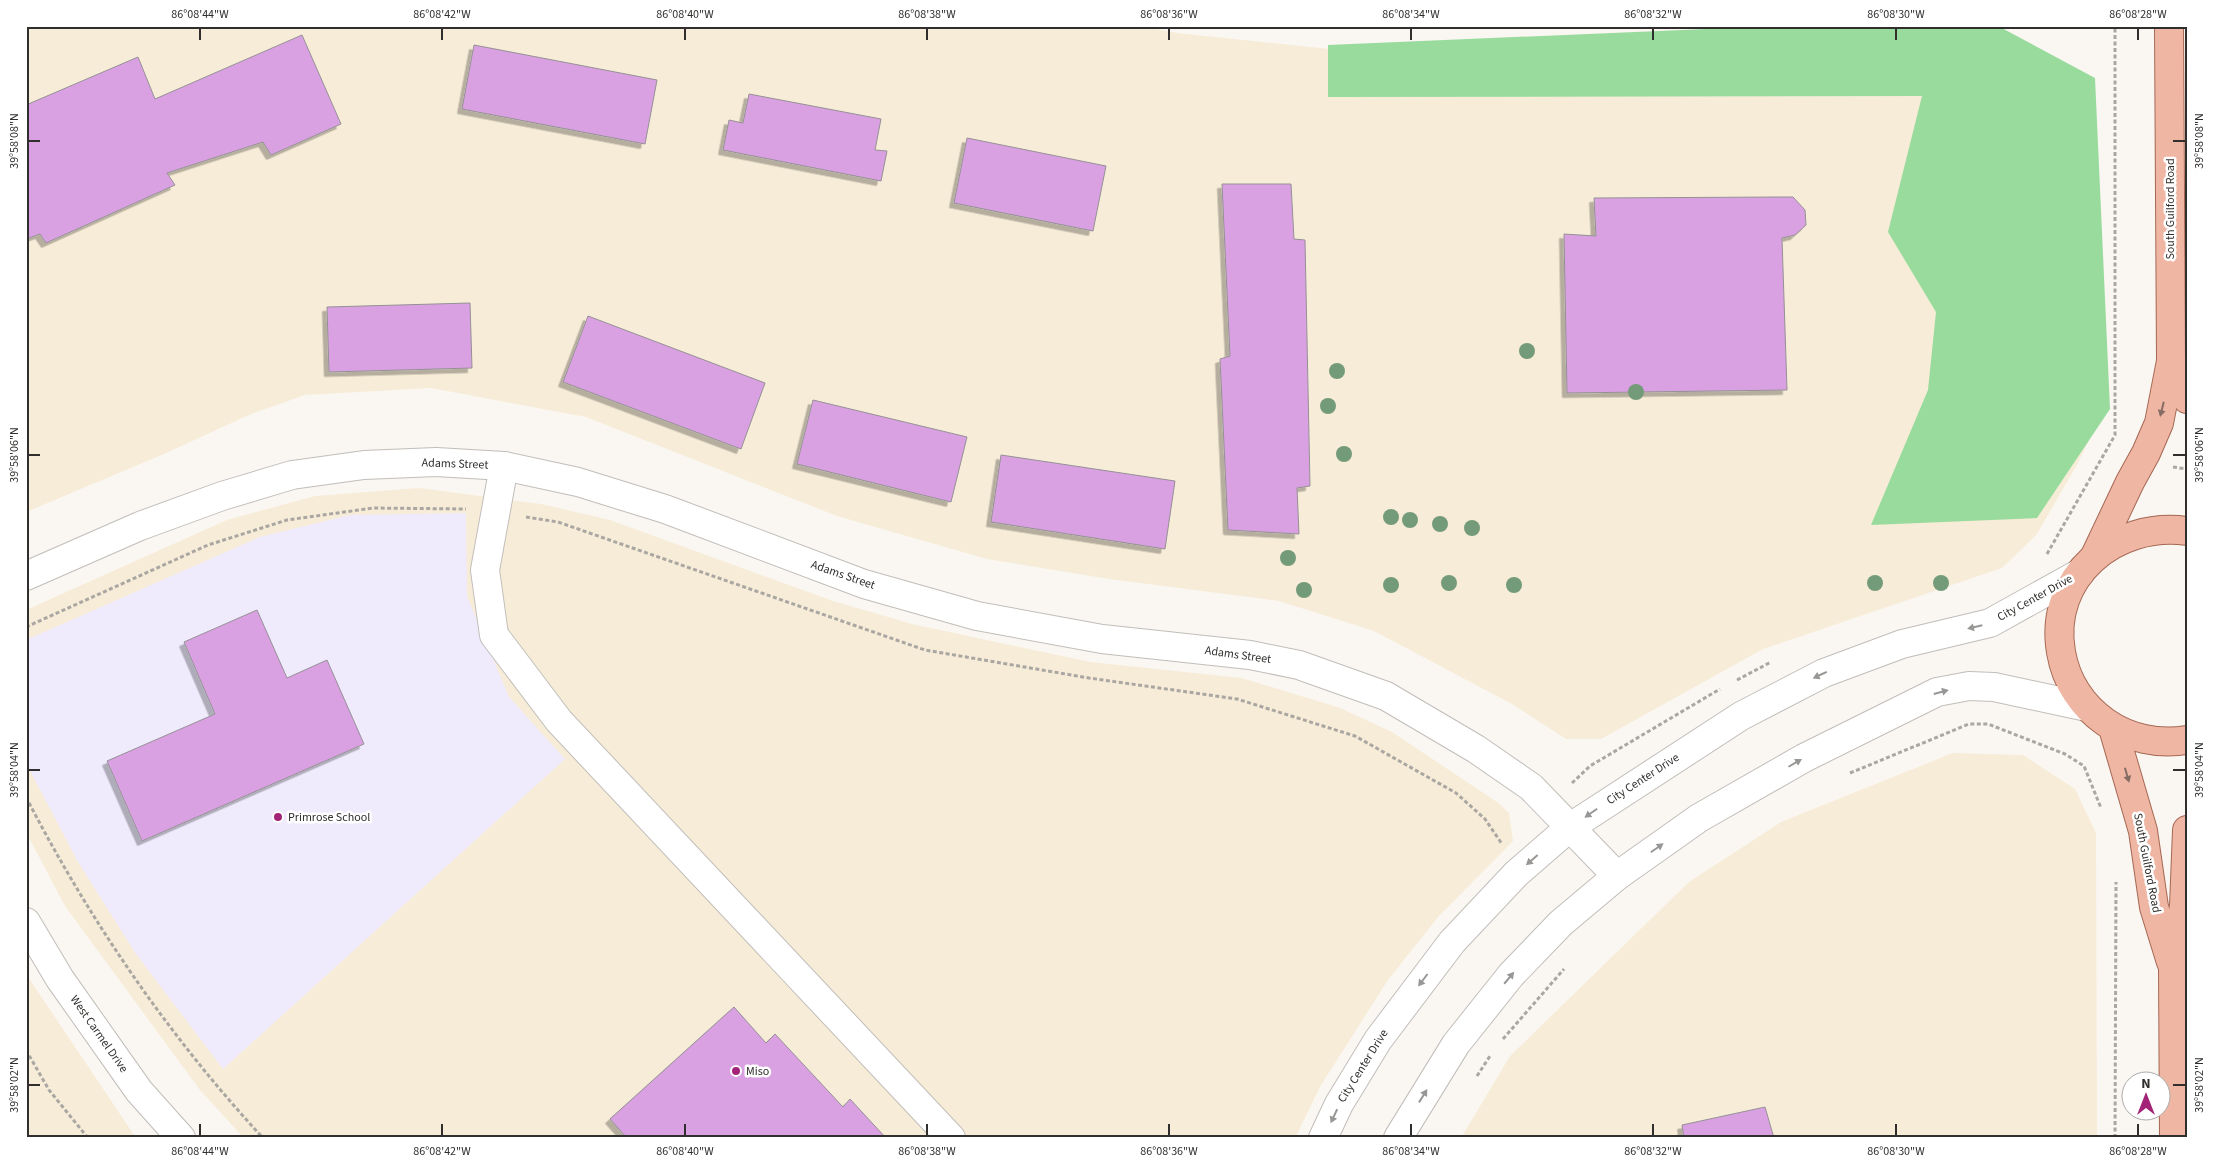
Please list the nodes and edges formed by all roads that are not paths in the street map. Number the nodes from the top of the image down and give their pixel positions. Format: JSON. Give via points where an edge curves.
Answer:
{"nodes":[{"id":1,"x":2169,"y":26,"type":"edge"},
{"id":2,"x":2170,"y":361,"type":"junction"},
{"id":3,"x":2187,"y":399,"type":"edge"},
{"id":4,"x":504,"y":466,"type":"junction"},
{"id":5,"x":2187,"y":531,"type":"edge"},
{"id":6,"x":2088,"y":564,"type":"junction"},
{"id":7,"x":26,"y":576,"type":"edge"},
{"id":8,"x":2087,"y":707,"type":"junction"},
{"id":9,"x":2113,"y":728,"type":"junction"},
{"id":10,"x":2187,"y":740,"type":"edge"},
{"id":11,"x":1569,"y":828,"type":"junction"},
{"id":12,"x":2187,"y":830,"type":"edge"},
{"id":13,"x":1617,"y":876,"type":"junction"},
{"id":14,"x":26,"y":922,"type":"edge"},
{"id":15,"x":2173,"y":968,"type":"junction"},
{"id":16,"x":181,"y":1138,"type":"edge"},
{"id":17,"x":952,"y":1138,"type":"edge"},
{"id":18,"x":1323,"y":1138,"type":"edge"},
{"id":19,"x":1398,"y":1138,"type":"edge"},
{"id":20,"x":2174,"y":1138,"type":"edge"}],
"edges":[{"from":1,"to":2,"type":"main road","name":"South Guilford Road"},
{"from":2,"to":3,"type":"main road","name":"South Guilford Road"},
{"from":2,"to":6,"type":"main road","name":"South Guilford Road","one_way":true,"via":[[2159,423]]},
{"from":4,"to":7,"type":"street","name":"Adams Street","via":[[427,462],[364,465],[292,476],[222,496],[140,526]]},
{"from":4,"to":11,"type":"street","name":"Adams Street","via":[[578,482],[665,510],[864,584],[977,616],[1102,639],[1250,655],[1300,665],[1386,696],[1476,748],[1530,787]]},
{"from":4,"to":17,"type":"street","via":[[485,570],[494,635],[559,721]]},
{"from":5,"to":6,"type":"main road","via":[[2151,529],[2131,534],[2112,544]]},
{"from":6,"to":8,"type":"main road","name":"South Guilford Road","via":[[2069,590],[2060,631],[2066,672]]},
{"from":6,"to":11,"type":"street","name":"City Center Drive","one_way":true,"via":[[1990,623],[1902,644],[1824,673],[1741,716]]},
{"from":8,"to":9,"type":"main road","name":"South Guilford Road"},
{"from":13,"to":8,"type":"street","one_way":true,"via":[[1699,818],[1804,758],[1937,692],[1969,686],[1994,687]]},
{"from":9,"to":10,"type":"main road","name":"South Guilford Road","via":[[2132,737],[2152,741]]},
{"from":9,"to":15,"type":"main road","name":"South Guilford Road","one_way":true,"via":[[2143,831],[2154,907]]},
{"from":11,"to":13,"type":"street","name":"Adams Street"},
{"from":11,"to":18,"type":"street","name":"City Center Drive","one_way":true,"via":[[1516,874],[1452,942],[1378,1040],[1339,1104]]},
{"from":12,"to":15,"type":"main road","name":"South Guilford Road","via":[[2184,906]]},
{"from":19,"to":13,"type":"street","one_way":true,"via":[[1456,1044],[1511,975],[1561,923]]},
{"from":14,"to":16,"type":"street","name":"West Carmel Drive","via":[[60,979],[139,1091]]},
{"from":15,"to":20,"type":"main road","name":"South Guilford Road"}]}
